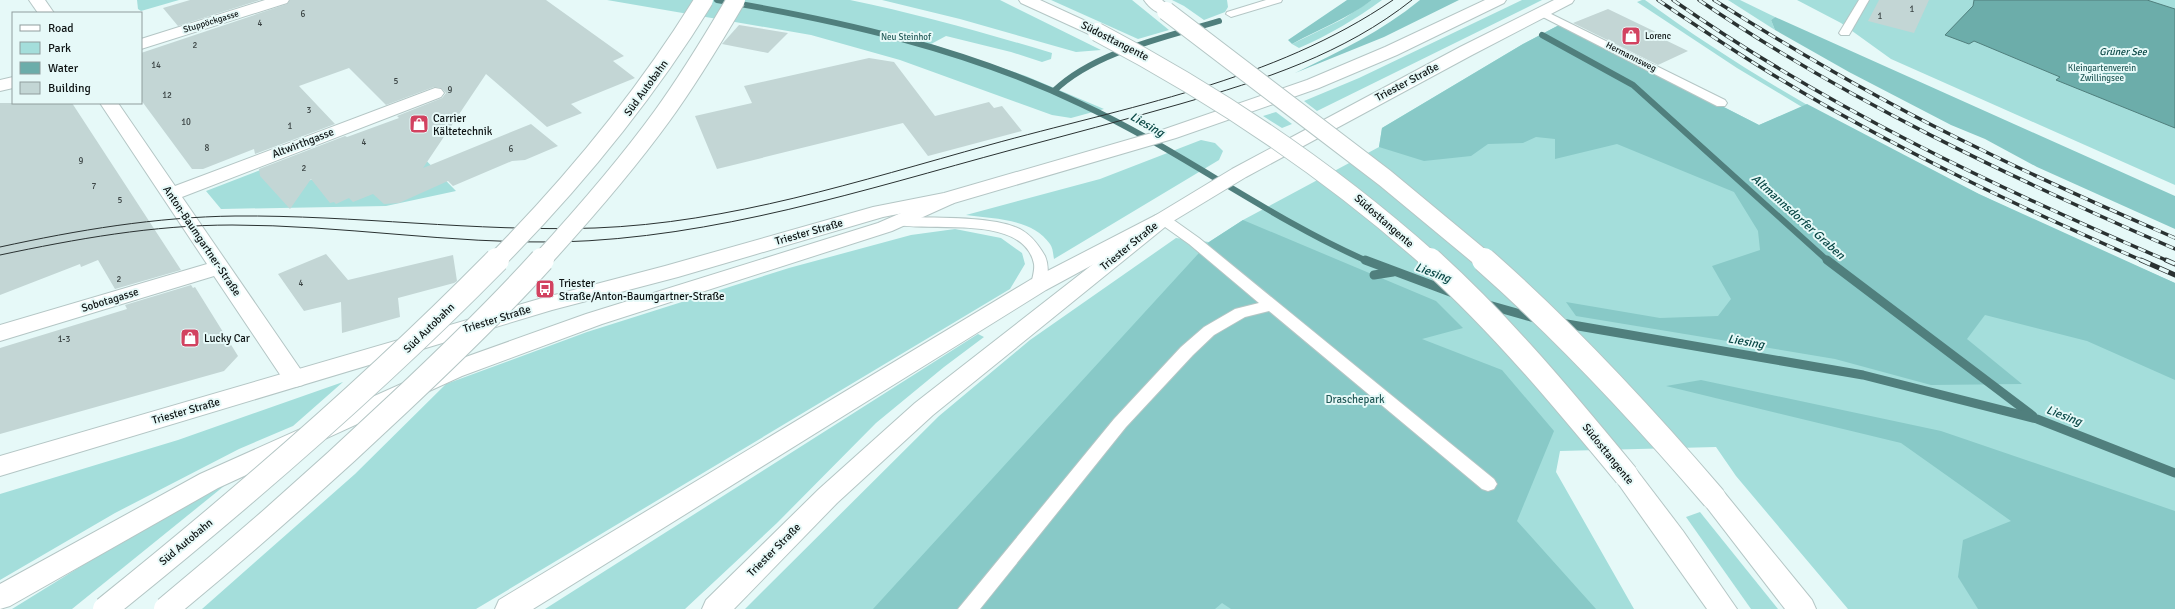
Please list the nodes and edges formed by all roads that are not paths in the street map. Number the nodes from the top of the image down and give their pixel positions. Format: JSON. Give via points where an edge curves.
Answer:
{"nodes":[{"id":1,"x":37,"y":0,"type":"edge"},
{"id":2,"x":281,"y":0,"type":"edge"},
{"id":3,"x":704,"y":0,"type":"edge"},
{"id":4,"x":736,"y":0,"type":"edge"},
{"id":5,"x":1027,"y":0,"type":"edge"},
{"id":6,"x":1276,"y":0,"type":"edge"},
{"id":7,"x":1498,"y":0,"type":"edge"},
{"id":8,"x":1566,"y":0,"type":"edge"},
{"id":9,"x":1864,"y":0,"type":"edge"},
{"id":10,"x":1159,"y":6,"type":"edge"},
{"id":11,"x":45,"y":12,"type":"edge"},
{"id":12,"x":1541,"y":12,"type":"junction"},
{"id":13,"x":1231,"y":14,"type":"dead end"},
{"id":14,"x":1845,"y":33,"type":"dead end"},
{"id":15,"x":142,"y":44,"type":"edge"},
{"id":16,"x":12,"y":82,"type":"edge"},
{"id":17,"x":0,"y":86,"type":"edge"},
{"id":18,"x":435,"y":93,"type":"dead end"},
{"id":19,"x":1721,"y":103,"type":"dead end"},
{"id":20,"x":110,"y":104,"type":"edge"},
{"id":21,"x":171,"y":194,"type":"junction"},
{"id":22,"x":947,"y":199,"type":"junction"},
{"id":23,"x":1163,"y":218,"type":"junction"},
{"id":24,"x":899,"y":221,"type":"junction"},
{"id":25,"x":220,"y":267,"type":"junction"},
{"id":26,"x":1038,"y":285,"type":"junction"},
{"id":27,"x":1271,"y":305,"type":"junction"},
{"id":28,"x":0,"y":333,"type":"edge"},
{"id":29,"x":295,"y":379,"type":"junction"},
{"id":30,"x":0,"y":466,"type":"edge"},
{"id":31,"x":1488,"y":484,"type":"dead end"},
{"id":32,"x":0,"y":598,"type":"edge"},
{"id":33,"x":104,"y":609,"type":"edge"},
{"id":34,"x":166,"y":609,"type":"edge"},
{"id":35,"x":510,"y":609,"type":"edge"},
{"id":36,"x":716,"y":609,"type":"edge"},
{"id":37,"x":968,"y":609,"type":"edge"},
{"id":38,"x":1723,"y":609,"type":"edge"},
{"id":39,"x":1802,"y":609,"type":"edge"}],
"edges":[{"from":1,"to":11,"type":"main road"},
{"from":2,"to":15,"type":"main road","name":"Stuppöckgasse"},
{"from":3,"to":33,"type":"main road","name":"Süd Autobahn","bridge":true,"via":[[651,84],[607,139],[552,204],[482,277],[396,360],[290,455]]},
{"from":4,"to":34,"type":"main road","bridge":true,"via":[[684,86],[642,144],[587,210],[520,283],[434,371],[328,469]]},
{"from":5,"to":38,"type":"main road","name":"Südosttangente","bridge":true,"via":[[1181,75],[1265,129],[1355,196],[1437,267],[1485,314],[1574,411],[1674,538]]},
{"from":6,"to":13,"type":"lane"},
{"from":7,"to":22,"type":"main road","name":"Triester Straße","via":[[1391,51],[1313,84],[1169,134]]},
{"from":8,"to":12,"type":"main road","name":"Triester Straße"},
{"from":9,"to":14,"type":"lane"},
{"from":10,"to":39,"type":"main road","bridge":true,"via":[[1401,191],[1510,284],[1604,375],[1661,437],[1714,498]]},
{"from":12,"to":19,"type":"lane","name":"Hermannsweg"},
{"from":12,"to":23,"type":"main road","name":"Triester Straße","via":[[1239,173]]},
{"from":16,"to":17,"type":"main road"},
{"from":18,"to":21,"type":"main road","name":"Altwirthgasse"},
{"from":20,"to":21,"type":"main road","name":"Anton-Baumgartner-Straße"},
{"from":21,"to":25,"type":"main road","name":"Anton-Baumgartner-Straße"},
{"from":22,"to":24,"type":"main road"},
{"from":22,"to":29,"type":"main road","name":"Triester Straße","via":[[880,211],[670,272],[547,304]]},
{"from":23,"to":26,"type":"main road"},
{"from":23,"to":27,"type":"lane"},
{"from":23,"to":36,"type":"main road","name":"Triester Straße","via":[[924,408],[828,496]]},
{"from":24,"to":26,"type":"lane","via":[[985,225],[1011,230],[1032,245],[1041,264]]},
{"from":24,"to":32,"type":"main road","via":[[594,319],[454,370],[209,481]]},
{"from":25,"to":28,"type":"main road","name":"Sobotagasse"},
{"from":25,"to":29,"type":"main road","name":"Anton-Baumgartner-Straße"},
{"from":26,"to":35,"type":"main road"},
{"from":27,"to":31,"type":"lane"},
{"from":27,"to":37,"type":"lane","via":[[1240,313],[1209,331],[1187,351],[1120,423]]},
{"from":29,"to":30,"type":"main road","name":"Triester Straße"}]}
